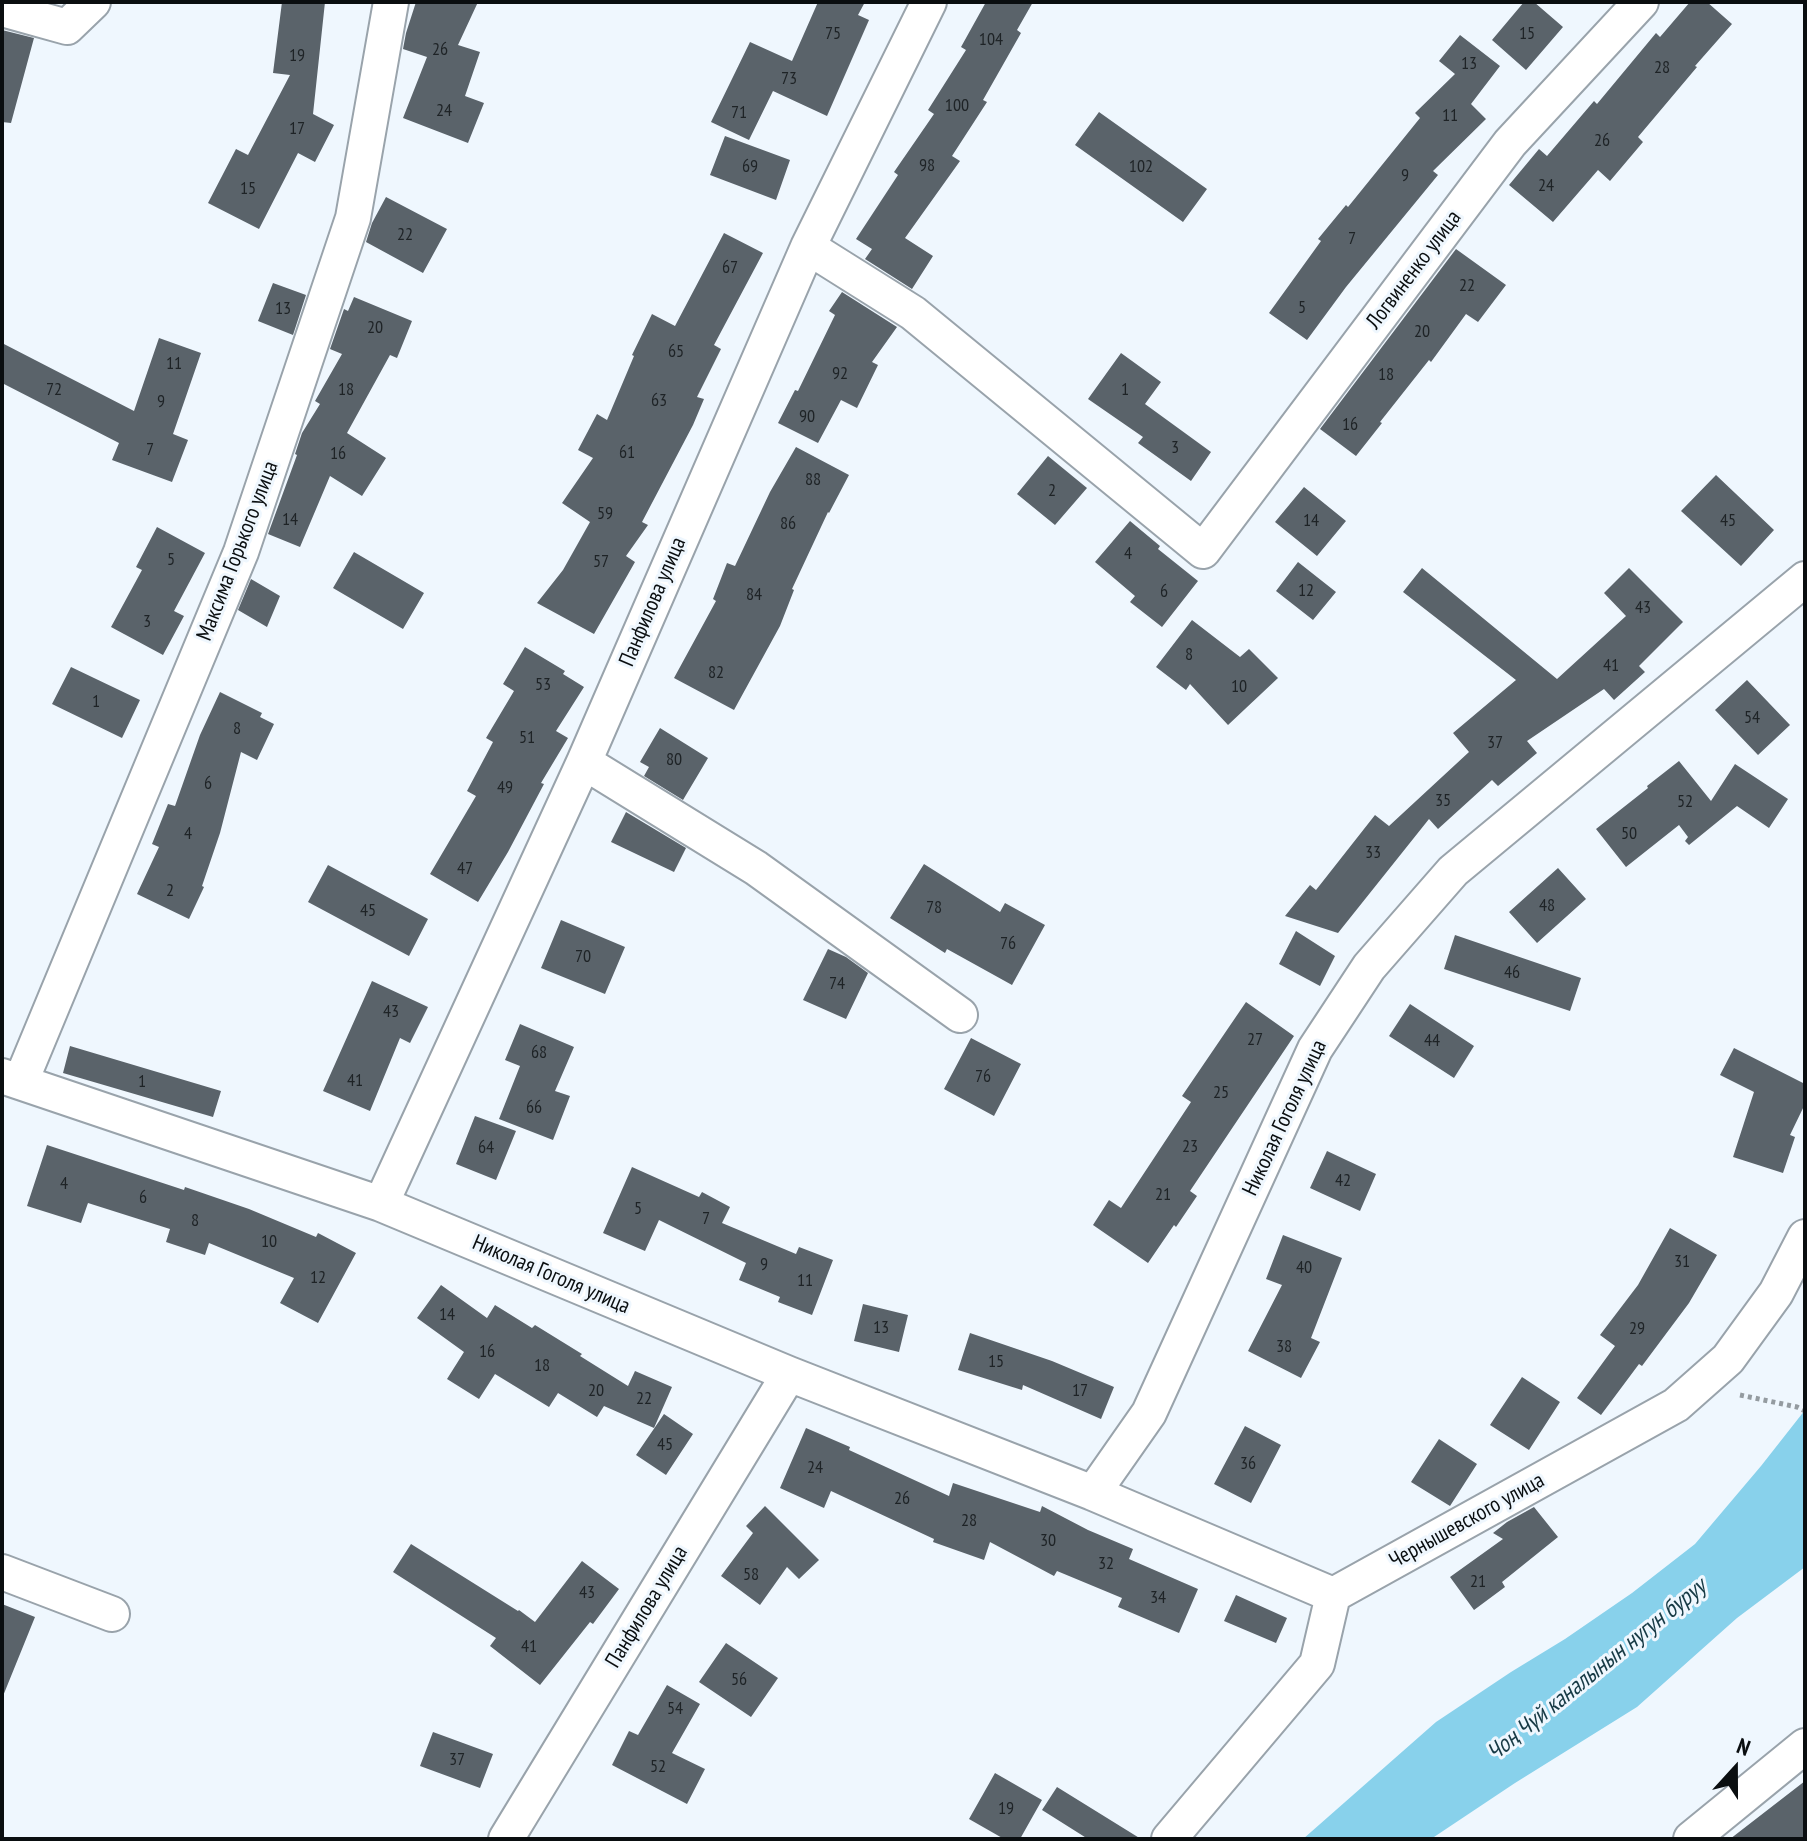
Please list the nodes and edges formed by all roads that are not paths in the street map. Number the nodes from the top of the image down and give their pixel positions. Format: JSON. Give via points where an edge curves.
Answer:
{"nodes":[{"id":1,"x":93,"y":2,"type":"edge"},
{"id":2,"x":391,"y":2,"type":"edge"},
{"id":3,"x":929,"y":2,"type":"edge"},
{"id":4,"x":1641,"y":2,"type":"edge"},
{"id":5,"x":2,"y":9,"type":"edge"},
{"id":6,"x":808,"y":247,"type":"junction"},
{"id":7,"x":1805,"y":579,"type":"edge"},
{"id":8,"x":584,"y":762,"type":"junction"},
{"id":9,"x":960,"y":1015,"type":"dead end"},
{"id":10,"x":12,"y":1079,"type":"edge"},
{"id":11,"x":381,"y":1204,"type":"junction"},
{"id":12,"x":1805,"y":1237,"type":"edge"},
{"id":13,"x":789,"y":1374,"type":"junction"},
{"id":14,"x":1093,"y":1493,"type":"junction"},
{"id":15,"x":2,"y":1572,"type":"edge"},
{"id":16,"x":1333,"y":1595,"type":"junction"},
{"id":17,"x":112,"y":1614,"type":"dead end"},
{"id":18,"x":1805,"y":1746,"type":"edge"},
{"id":19,"x":506,"y":1839,"type":"edge"},
{"id":20,"x":1169,"y":1839,"type":"edge"},
{"id":21,"x":1691,"y":1839,"type":"edge"}],
"edges":[{"from":1,"to":5,"type":"street","via":[[67,27]]},
{"from":2,"to":10,"type":"street","name":"Максима Горького улица","via":[[353,218],[246,538]]},
{"from":3,"to":6,"type":"street","name":"Панфилова улица"},
{"from":4,"to":6,"type":"street","name":"Логвиненко улица","via":[[1510,143],[1203,551],[913,313]]},
{"from":6,"to":8,"type":"street","name":"Панфилова улица"},
{"from":7,"to":14,"type":"street","name":"Николая Гоголя улица","via":[[1453,871],[1369,967],[1315,1049],[1149,1413]]},
{"from":8,"to":9,"type":"street","via":[[756,868]]},
{"from":8,"to":11,"type":"street","name":"Панфилова улица"},
{"from":10,"to":11,"type":"street","name":"Николая Гоголя улица"},
{"from":11,"to":13,"type":"street","name":"Николая Гоголя улица"},
{"from":12,"to":16,"type":"street","name":"Чернышевского улица","via":[[1776,1293],[1728,1359],[1676,1405]]},
{"from":13,"to":14,"type":"street","name":"Николая Гоголя улица"},
{"from":13,"to":19,"type":"street","name":"Панфилова улица"},
{"from":14,"to":16,"type":"street","name":"Николая Гоголя улица"},
{"from":15,"to":17,"type":"street"},
{"from":16,"to":20,"type":"street","via":[[1317,1664]]},
{"from":18,"to":21,"type":"street"}]}
